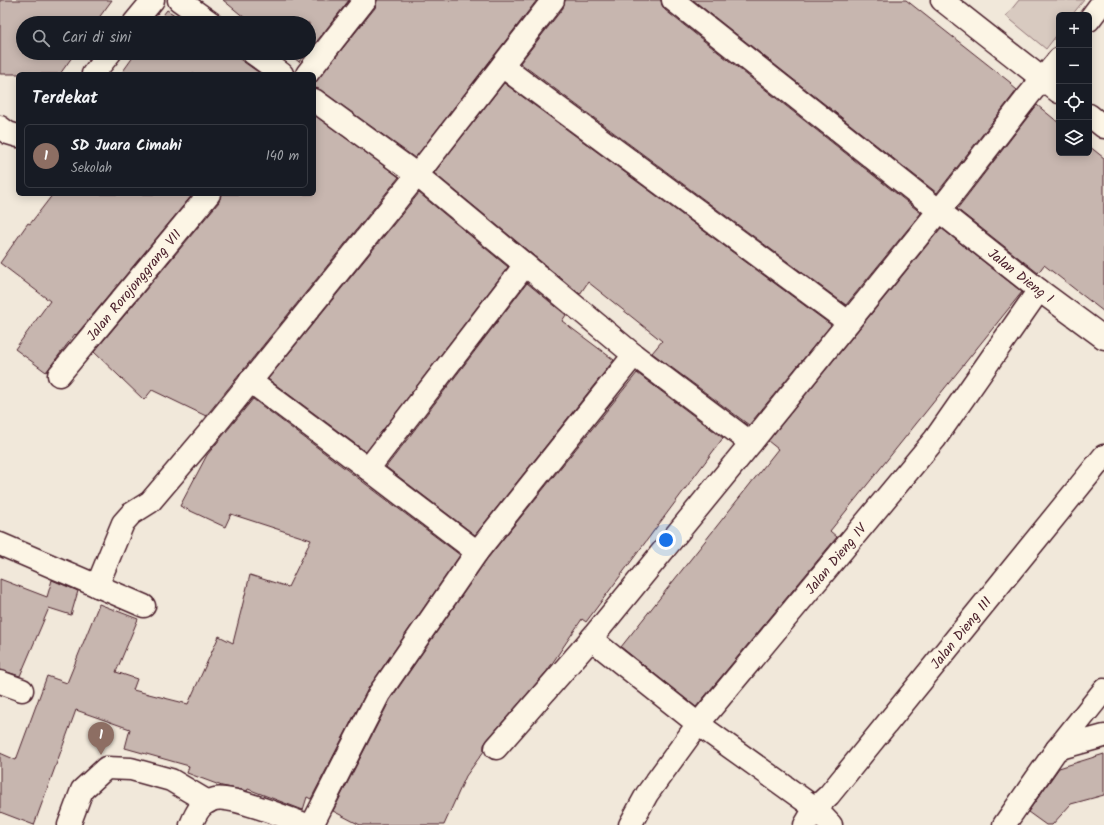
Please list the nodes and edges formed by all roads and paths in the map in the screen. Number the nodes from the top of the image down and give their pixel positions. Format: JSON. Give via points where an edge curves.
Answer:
{"nodes":[{"id":1,"x":153,"y":0,"type":"edge"},
{"id":2,"x":179,"y":0,"type":"edge"},
{"id":3,"x":365,"y":0,"type":"edge"},
{"id":4,"x":552,"y":0,"type":"edge"},
{"id":5,"x":673,"y":0,"type":"edge"},
{"id":6,"x":942,"y":0,"type":"edge"},
{"id":7,"x":1104,"y":0,"type":"edge"},
{"id":8,"x":140,"y":16,"type":"edge"},
{"id":9,"x":201,"y":16,"type":"edge"},
{"id":10,"x":1092,"y":16,"type":"edge"},
{"id":11,"x":104,"y":60,"type":"edge"},
{"id":12,"x":263,"y":60,"type":"edge"},
{"id":13,"x":502,"y":66,"type":"junction"},
{"id":14,"x":1056,"y":69,"type":"edge"},
{"id":15,"x":95,"y":72,"type":"edge"},
{"id":16,"x":279,"y":72,"type":"edge"},
{"id":17,"x":309,"y":72,"type":"edge"},
{"id":18,"x":1051,"y":86,"type":"edge"},
{"id":19,"x":316,"y":101,"type":"edge"},
{"id":20,"x":1092,"y":117,"type":"edge"},
{"id":21,"x":0,"y":127,"type":"edge"},
{"id":22,"x":1104,"y":127,"type":"edge"},
{"id":23,"x":16,"y":135,"type":"edge"},
{"id":24,"x":417,"y":175,"type":"junction"},
{"id":25,"x":207,"y":196,"type":"edge"},
{"id":26,"x":939,"y":211,"type":"junction"},
{"id":27,"x":525,"y":265,"type":"junction"},
{"id":28,"x":1038,"y":290,"type":"junction"},
{"id":29,"x":848,"y":322,"type":"junction"},
{"id":30,"x":1104,"y":338,"type":"edge"},
{"id":31,"x":634,"y":355,"type":"junction"},
{"id":32,"x":59,"y":375,"type":"dead end"},
{"id":33,"x":250,"y":381,"type":"junction"},
{"id":34,"x":751,"y":443,"type":"junction"},
{"id":35,"x":1104,"y":456,"type":"edge"},
{"id":36,"x":368,"y":469,"type":"junction"},
{"id":37,"x":0,"y":544,"type":"edge"},
{"id":38,"x":477,"y":552,"type":"junction"},
{"id":39,"x":97,"y":586,"type":"junction"},
{"id":40,"x":144,"y":606,"type":"dead end"},
{"id":41,"x":591,"y":639,"type":"junction"},
{"id":42,"x":0,"y":682,"type":"edge"},
{"id":43,"x":22,"y":690,"type":"dead end"},
{"id":44,"x":1104,"y":690,"type":"edge"},
{"id":45,"x":698,"y":724,"type":"junction"},
{"id":46,"x":1104,"y":736,"type":"edge"},
{"id":47,"x":496,"y":748,"type":"dead end"},
{"id":48,"x":1057,"y":749,"type":"junction"},
{"id":49,"x":208,"y":802,"type":"junction"},
{"id":50,"x":810,"y":817,"type":"edge"},
{"id":51,"x":69,"y":825,"type":"edge"},
{"id":52,"x":191,"y":825,"type":"edge"},
{"id":53,"x":306,"y":825,"type":"edge"},
{"id":54,"x":312,"y":825,"type":"edge"},
{"id":55,"x":630,"y":825,"type":"edge"},
{"id":56,"x":831,"y":825,"type":"edge"},
{"id":57,"x":1004,"y":825,"type":"edge"}],
"edges":[{"from":1,"to":8,"type":"street"},
{"from":2,"to":9,"type":"street"},
{"from":3,"to":17,"type":"street"},
{"from":4,"to":13,"type":"street"},
{"from":5,"to":26,"type":"street","name":"Jalan Dieng I"},
{"from":6,"to":18,"type":"street"},
{"from":7,"to":10,"type":"street"},
{"from":11,"to":15,"type":"street"},
{"from":12,"to":16,"type":"street"},
{"from":13,"to":24,"type":"street"},
{"from":13,"to":29,"type":"street"},
{"from":14,"to":18,"type":"street"},
{"from":18,"to":26,"type":"street","via":[[1029,95]]},
{"from":19,"to":24,"type":"street"},
{"from":20,"to":22,"type":"street"},
{"from":21,"to":23,"type":"street"},
{"from":24,"to":27,"type":"street"},
{"from":24,"to":33,"type":"street"},
{"from":25,"to":32,"type":"street","name":"Jalan Rorojonggrang VII"},
{"from":26,"to":28,"type":"street","name":"Jalan Dieng I"},
{"from":26,"to":29,"type":"street"},
{"from":27,"to":31,"type":"street"},
{"from":27,"to":36,"type":"street"},
{"from":28,"to":30,"type":"street","name":"Jalan Dieng I"},
{"from":28,"to":45,"type":"street","name":"Jalan Dieng IV","via":[[935,439]]},
{"from":29,"to":34,"type":"street"},
{"from":31,"to":34,"type":"street"},
{"from":31,"to":38,"type":"street"},
{"from":33,"to":36,"type":"street"},
{"from":33,"to":39,"type":"street","via":[[150,502],[131,514],[123,523]]},
{"from":34,"to":41,"type":"street"},
{"from":35,"to":50,"type":"street","name":"Jalan Dieng III"},
{"from":36,"to":38,"type":"street"},
{"from":37,"to":39,"type":"street"},
{"from":38,"to":54,"type":"street","via":[[379,694]]},
{"from":39,"to":40,"type":"street"},
{"from":41,"to":45,"type":"street"},
{"from":41,"to":47,"type":"street"},
{"from":42,"to":43,"type":"street"},
{"from":44,"to":48,"type":"street"},
{"from":45,"to":50,"type":"street"},
{"from":45,"to":55,"type":"street","name":"Jalan Dieng IV","via":[[647,794]]},
{"from":46,"to":48,"type":"street"},
{"from":48,"to":57,"type":"street"},
{"from":49,"to":51,"type":"street","via":[[171,780],[131,768],[106,768],[82,790]]},
{"from":49,"to":52,"type":"street","via":[[197,811]]},
{"from":49,"to":53,"type":"street","via":[[231,799]]},
{"from":50,"to":56,"type":"street"}]}
